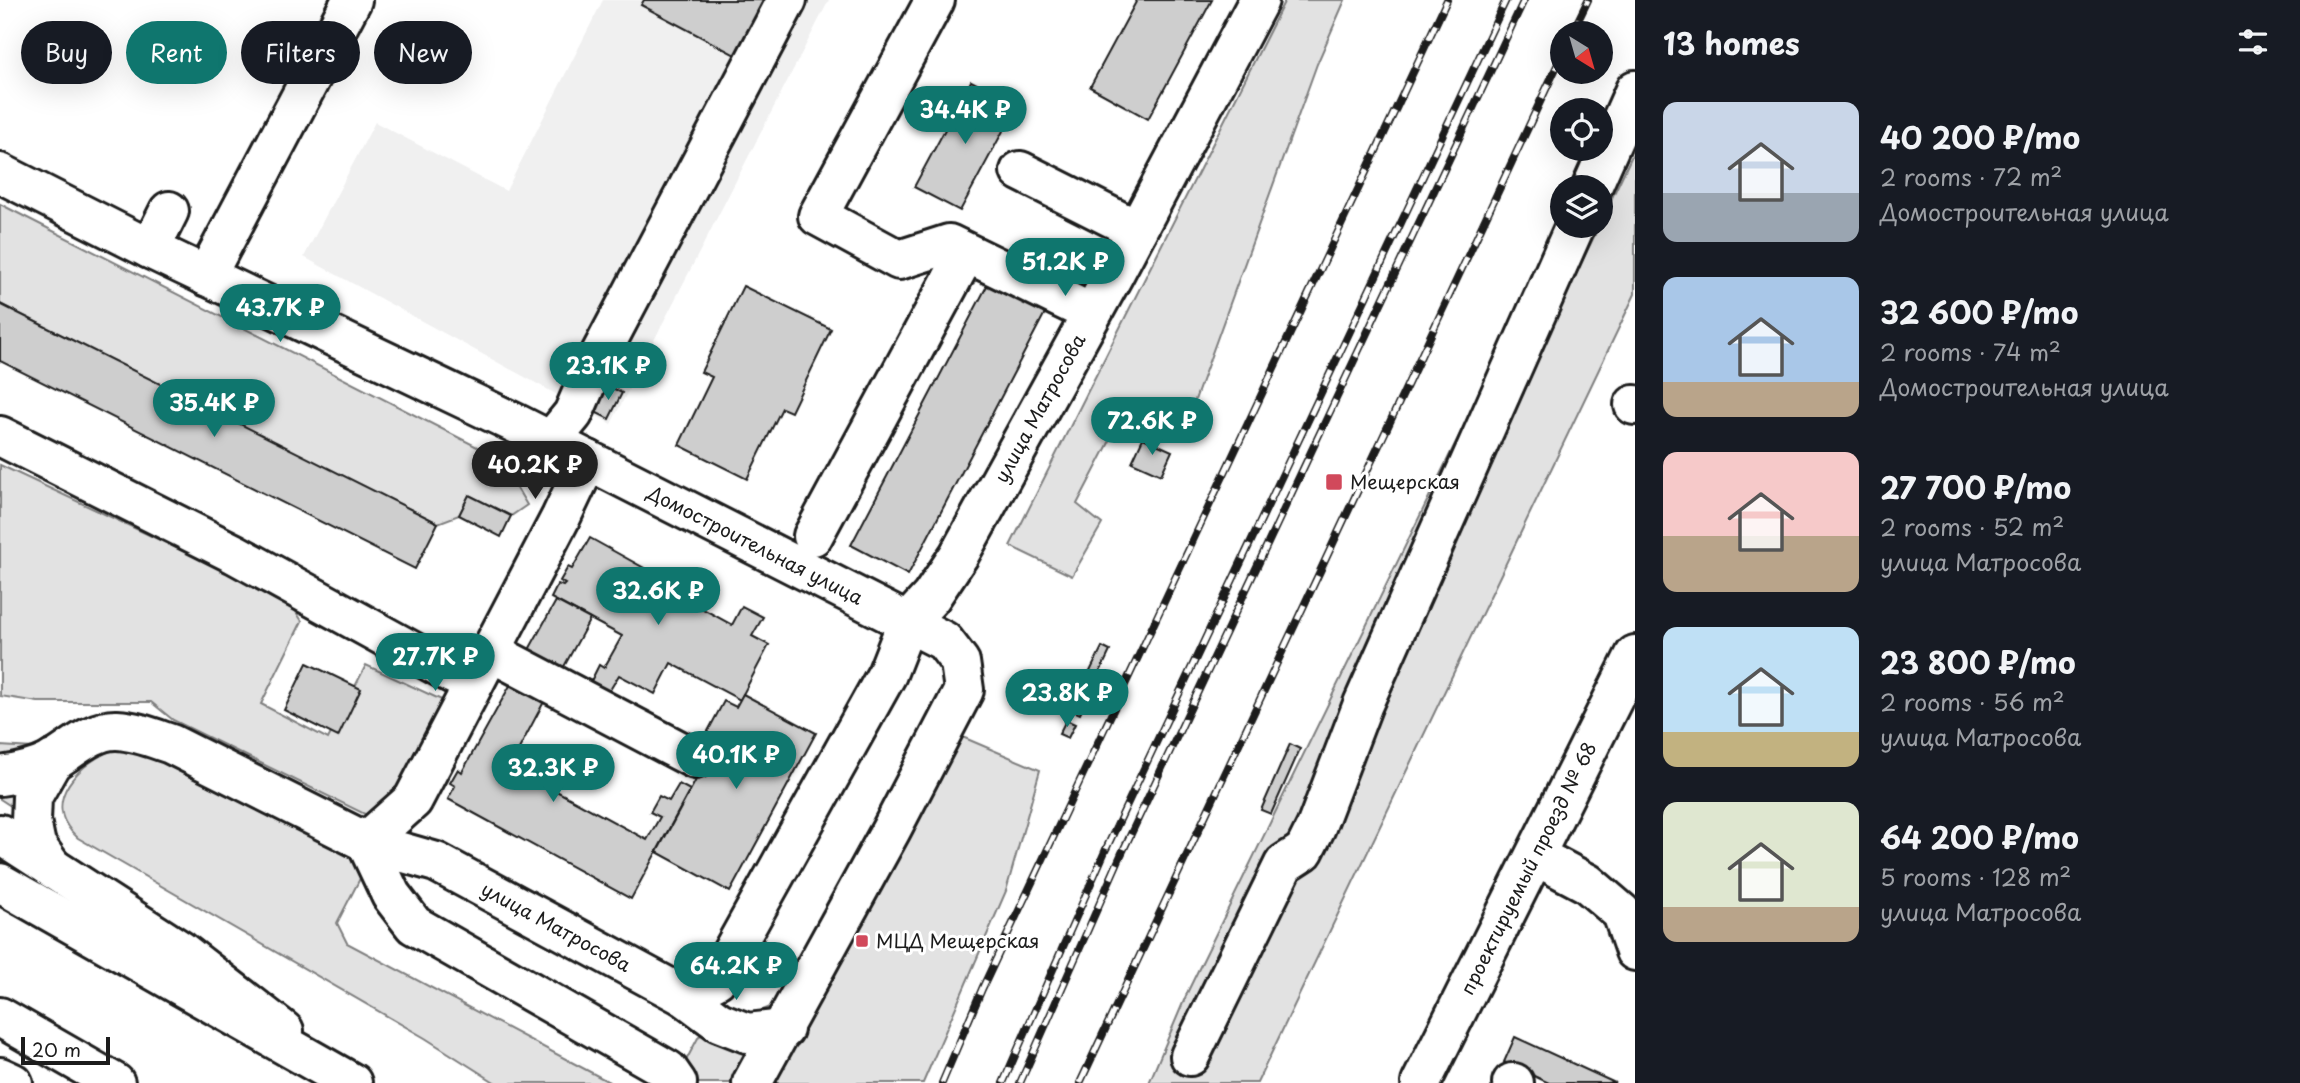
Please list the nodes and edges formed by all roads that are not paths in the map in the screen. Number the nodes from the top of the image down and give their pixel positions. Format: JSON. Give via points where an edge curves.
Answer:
{"nodes":[{"id":1,"x":352,"y":0,"type":"edge"},
{"id":2,"x":787,"y":0,"type":"edge"},
{"id":3,"x":935,"y":0,"type":"edge"},
{"id":4,"x":1259,"y":0,"type":"edge"},
{"id":5,"x":1635,"y":90,"type":"edge"},
{"id":6,"x":1020,"y":171,"type":"dead end"},
{"id":7,"x":0,"y":173,"type":"edge"},
{"id":8,"x":1597,"y":175,"type":"edge"},
{"id":9,"x":169,"y":211,"type":"dead end"},
{"id":10,"x":1137,"y":230,"type":"junction"},
{"id":11,"x":1570,"y":238,"type":"edge"},
{"id":12,"x":150,"y":249,"type":"junction"},
{"id":13,"x":966,"y":253,"type":"junction"},
{"id":14,"x":206,"y":276,"type":"junction"},
{"id":15,"x":1091,"y":313,"type":"junction"},
{"id":16,"x":0,"y":436,"type":"edge"},
{"id":17,"x":550,"y":442,"type":"junction"},
{"id":18,"x":588,"y":460,"type":"junction"},
{"id":19,"x":813,"y":536,"type":"dead end"},
{"id":20,"x":907,"y":623,"type":"junction"},
{"id":21,"x":1635,"y":655,"type":"edge"},
{"id":22,"x":482,"y":667,"type":"junction"},
{"id":23,"x":695,"y":759,"type":"dead end"},
{"id":24,"x":53,"y":760,"type":"junction"},
{"id":25,"x":0,"y":776,"type":"edge"},
{"id":26,"x":0,"y":834,"type":"edge"},
{"id":27,"x":366,"y":842,"type":"junction"},
{"id":28,"x":1536,"y":856,"type":"junction"},
{"id":29,"x":53,"y":869,"type":"junction"},
{"id":30,"x":0,"y":883,"type":"edge"},
{"id":31,"x":1635,"y":951,"type":"edge"},
{"id":32,"x":684,"y":996,"type":"junction"},
{"id":33,"x":0,"y":1017,"type":"edge"},
{"id":34,"x":783,"y":1029,"type":"junction"},
{"id":35,"x":1190,"y":1056,"type":"dead end"},
{"id":36,"x":0,"y":1077,"type":"edge"},
{"id":37,"x":110,"y":1080,"type":"edge"},
{"id":38,"x":13,"y":1083,"type":"edge"},
{"id":39,"x":352,"y":1083,"type":"edge"},
{"id":40,"x":677,"y":1083,"type":"edge"},
{"id":41,"x":752,"y":1083,"type":"edge"},
{"id":42,"x":1421,"y":1083,"type":"edge"}],
"edges":[{"from":1,"to":14,"type":"main road"},
{"from":2,"to":17,"type":"main road","via":[[573,414]]},
{"from":3,"to":13,"type":"main road","via":[[818,216],[899,260],[949,244]]},
{"from":4,"to":10,"type":"main road","name":"улица Матросова","via":[[1166,151]]},
{"from":5,"to":8,"type":"main road"},
{"from":6,"to":10,"type":"main road"},
{"from":7,"to":12,"type":"main road","name":"Домостроительная улица"},
{"from":9,"to":12,"type":"main road"},
{"from":10,"to":15,"type":"main road","name":"улица Матросова"},
{"from":11,"to":35,"type":"main road","via":[[1363,704],[1316,827],[1304,851],[1284,864]]},
{"from":12,"to":14,"type":"main road","name":"Домостроительная улица"},
{"from":13,"to":15,"type":"main road"},
{"from":13,"to":19,"type":"main road"},
{"from":14,"to":17,"type":"main road","name":"Домостроительная улица"},
{"from":15,"to":20,"type":"main road","name":"улица Матросова","via":[[959,555]]},
{"from":16,"to":22,"type":"main road","via":[[235,554],[453,674]]},
{"from":17,"to":18,"type":"main road","name":"Домостроительная улица"},
{"from":18,"to":20,"type":"main road","name":"Домостроительная улица"},
{"from":18,"to":22,"type":"main road"},
{"from":20,"to":32,"type":"main road","name":"улица Матросова","via":[[887,674],[717,979]]},
{"from":20,"to":34,"type":"main road","via":[[944,641],[960,662],[964,690]]},
{"from":21,"to":28,"type":"main road","name":"проектируемый проезд № 68"},
{"from":22,"to":23,"type":"main road"},
{"from":22,"to":27,"type":"main road","via":[[413,800]]},
{"from":24,"to":25,"type":"main road","name":"улица Матросова"},
{"from":24,"to":27,"type":"main road","name":"улица Матросова","via":[[114,730],[145,735]]},
{"from":24,"to":29,"type":"main road","via":[[32,797],[31,821],[36,845]]},
{"from":26,"to":29,"type":"main road"},
{"from":27,"to":32,"type":"main road","name":"улица Матросова","via":[[436,862]]},
{"from":27,"to":40,"type":"main road","via":[[391,895],[414,925],[668,1070]]},
{"from":28,"to":31,"type":"main road","via":[[1587,883],[1622,913]]},
{"from":28,"to":42,"type":"main road","name":"проектируемый проезд № 68"},
{"from":29,"to":39,"type":"main road","via":[[181,951]]},
{"from":30,"to":39,"type":"main road"},
{"from":32,"to":34,"type":"main road","via":[[719,1022],[747,1033]]},
{"from":33,"to":37,"type":"main road"},
{"from":34,"to":41,"type":"main road"},
{"from":36,"to":38,"type":"main road"}]}
